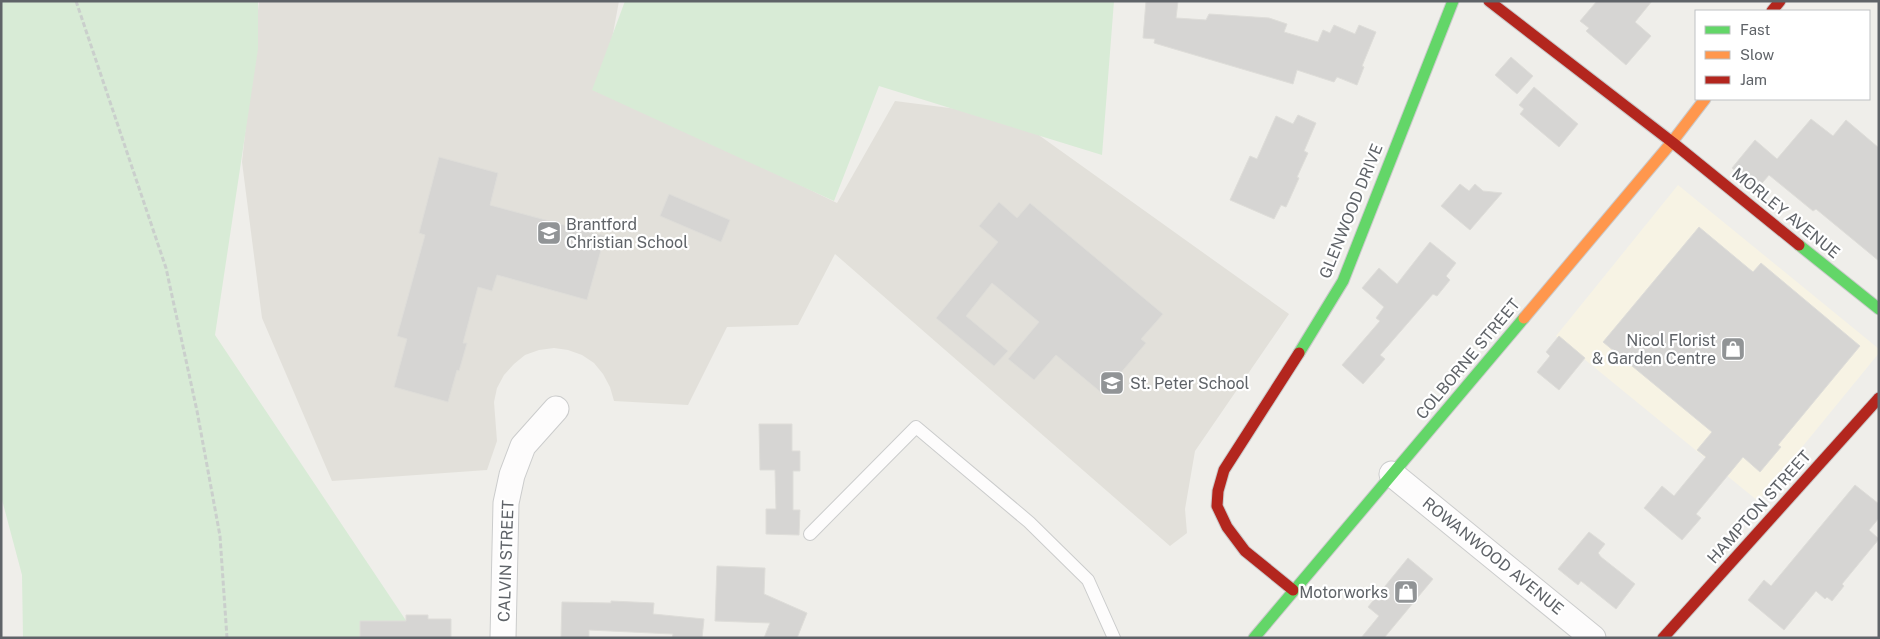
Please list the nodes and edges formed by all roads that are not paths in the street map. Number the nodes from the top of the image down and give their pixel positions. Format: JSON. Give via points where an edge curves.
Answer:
{"nodes":[{"id":1,"x":1453,"y":1,"type":"edge"},
{"id":2,"x":1489,"y":1,"type":"edge"},
{"id":3,"x":1704,"y":100,"type":"edge"},
{"id":4,"x":1672,"y":142,"type":"junction"},
{"id":5,"x":1879,"y":309,"type":"edge"},
{"id":6,"x":1879,"y":398,"type":"edge"},
{"id":7,"x":556,"y":409,"type":"dead end"},
{"id":8,"x":1392,"y":474,"type":"junction"},
{"id":9,"x":810,"y":534,"type":"dead end"},
{"id":10,"x":1293,"y":590,"type":"junction"},
{"id":11,"x":503,"y":638,"type":"edge"},
{"id":12,"x":1114,"y":638,"type":"edge"},
{"id":13,"x":1254,"y":638,"type":"edge"},
{"id":14,"x":1593,"y":638,"type":"edge"},
{"id":15,"x":1663,"y":638,"type":"edge"}],
"edges":[{"from":1,"to":10,"type":"street","name":"GLENWOOD DRIVE","via":[[1342,281],[1224,470],[1218,491],[1217,506],[1245,552]]},
{"from":2,"to":4,"type":"street","name":"MORLEY AVENUE"},
{"from":3,"to":4,"type":"street","name":"COLBORNE STREET"},
{"from":4,"to":5,"type":"street","name":"MORLEY AVENUE"},
{"from":4,"to":8,"type":"street","name":"COLBORNE STREET"},
{"from":6,"to":15,"type":"street","name":"HAMPTON STREET"},
{"from":7,"to":11,"type":"street","name":"CALVIN STREET","via":[[523,446],[512,475],[506,503]]},
{"from":8,"to":10,"type":"street","name":"COLBORNE STREET"},
{"from":8,"to":14,"type":"street","name":"ROWANWOOD AVENUE"},
{"from":9,"to":12,"type":"lane","via":[[916,427],[1029,522],[1088,580]]},
{"from":10,"to":13,"type":"street","name":"COLBORNE STREET"}]}
